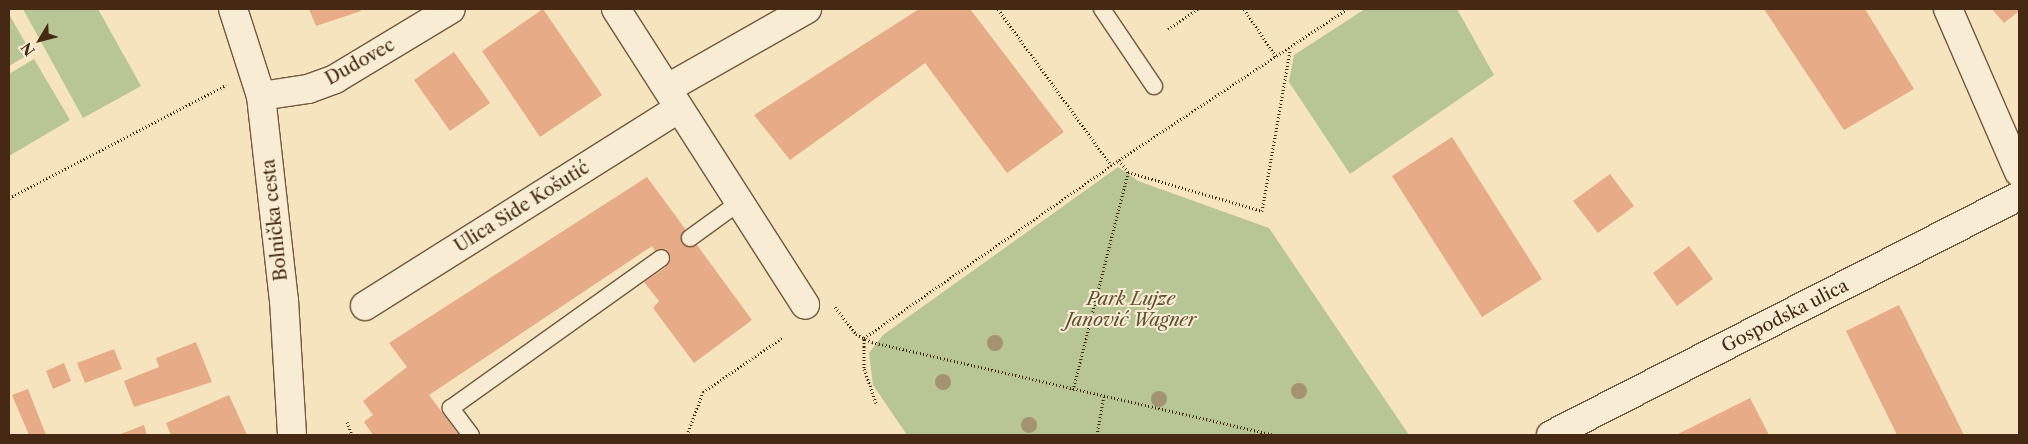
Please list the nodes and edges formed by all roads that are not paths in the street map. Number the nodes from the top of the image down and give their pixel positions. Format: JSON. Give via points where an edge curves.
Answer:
{"nodes":[{"id":1,"x":233,"y":9,"type":"edge"},
{"id":2,"x":451,"y":9,"type":"edge"},
{"id":3,"x":616,"y":9,"type":"edge"},
{"id":4,"x":807,"y":9,"type":"edge"},
{"id":5,"x":1102,"y":9,"type":"edge"},
{"id":6,"x":1948,"y":9,"type":"edge"},
{"id":7,"x":1154,"y":86,"type":"dead end"},
{"id":8,"x":261,"y":96,"type":"junction"},
{"id":9,"x":674,"y":98,"type":"junction"},
{"id":10,"x":2019,"y":172,"type":"edge"},
{"id":11,"x":2019,"y":196,"type":"edge"},
{"id":12,"x":737,"y":204,"type":"junction"},
{"id":13,"x":690,"y":238,"type":"dead end"},
{"id":14,"x":660,"y":258,"type":"dead end"},
{"id":15,"x":805,"y":305,"type":"dead end"},
{"id":16,"x":365,"y":306,"type":"dead end"},
{"id":17,"x":292,"y":435,"type":"edge"},
{"id":18,"x":471,"y":435,"type":"edge"},
{"id":19,"x":1551,"y":435,"type":"edge"}],
"edges":[{"from":1,"to":8,"type":"street","name":"Bolnička cesta"},
{"from":2,"to":8,"type":"street","name":"Dudovec","via":[[335,79],[308,89]]},
{"from":3,"to":9,"type":"street"},
{"from":4,"to":9,"type":"street","name":"Ulica Side Košutić"},
{"from":5,"to":7,"type":"lane"},
{"from":6,"to":10,"type":"street"},
{"from":8,"to":17,"type":"street","name":"Bolnička cesta","via":[[284,300]]},
{"from":9,"to":12,"type":"street"},
{"from":9,"to":16,"type":"street","name":"Ulica Side Košutić"},
{"from":11,"to":19,"type":"street","name":"Gospodska ulica"},
{"from":12,"to":13,"type":"lane"},
{"from":12,"to":15,"type":"street"},
{"from":14,"to":18,"type":"lane","via":[[451,408]]}]}
